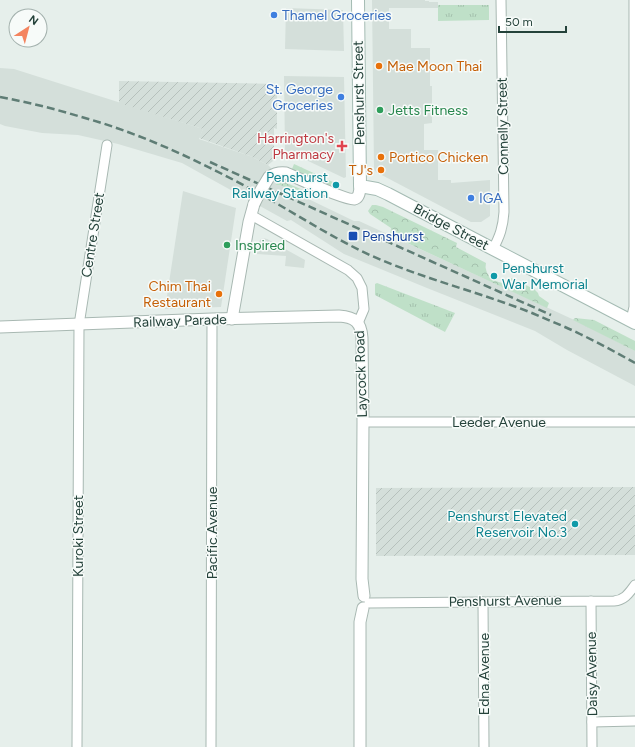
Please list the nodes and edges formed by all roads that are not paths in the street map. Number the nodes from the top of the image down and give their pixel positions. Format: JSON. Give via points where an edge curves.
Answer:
{"nodes":[{"id":1,"x":358,"y":0,"type":"edge"},
{"id":2,"x":501,"y":0,"type":"edge"},
{"id":3,"x":634,"y":0,"type":"edge"},
{"id":4,"x":107,"y":145,"type":"dead end"},
{"id":5,"x":634,"y":176,"type":"edge"},
{"id":6,"x":360,"y":186,"type":"junction"},
{"id":7,"x":251,"y":215,"type":"junction"},
{"id":8,"x":493,"y":249,"type":"junction"},
{"id":9,"x":212,"y":319,"type":"junction"},
{"id":10,"x":232,"y":319,"type":"junction"},
{"id":11,"x":633,"y":321,"type":"edge"},
{"id":12,"x":358,"y":323,"type":"junction"},
{"id":13,"x":79,"y":325,"type":"junction"},
{"id":14,"x":0,"y":327,"type":"edge"},
{"id":15,"x":363,"y":422,"type":"junction"},
{"id":16,"x":635,"y":422,"type":"edge"},
{"id":17,"x":635,"y":585,"type":"edge"},
{"id":18,"x":591,"y":601,"type":"junction"},
{"id":19,"x":365,"y":602,"type":"junction"},
{"id":20,"x":483,"y":602,"type":"junction"},
{"id":21,"x":635,"y":721,"type":"edge"},
{"id":22,"x":592,"y":722,"type":"junction"},
{"id":23,"x":77,"y":747,"type":"edge"},
{"id":24,"x":211,"y":747,"type":"edge"},
{"id":25,"x":360,"y":747,"type":"edge"},
{"id":26,"x":484,"y":747,"type":"edge"},
{"id":27,"x":592,"y":747,"type":"edge"}],
"edges":[{"from":1,"to":6,"type":"main road","name":"Penshurst Street"},
{"from":2,"to":8,"type":"street","name":"Connelly Street","via":[[504,222]]},
{"from":3,"to":5,"type":"street"},
{"from":4,"to":13,"type":"street","name":"Centre Street"},
{"from":5,"to":11,"type":"street"},
{"from":6,"to":7,"type":"street","bridge":true,"via":[[358,196],[352,200],[286,173],[277,173],[270,177],[261,190]]},
{"from":6,"to":8,"type":"main road","name":"Bridge Street","via":[[388,194]]},
{"from":7,"to":10,"type":"street"},
{"from":7,"to":12,"type":"street","name":"Laycock Road","via":[[348,270],[357,278],[362,288],[364,304],[363,314]]},
{"from":8,"to":11,"type":"main road","name":"Bridge Street"},
{"from":9,"to":10,"type":"street","name":"Railway Parade"},
{"from":9,"to":13,"type":"street","name":"Railway Parade"},
{"from":9,"to":24,"type":"street","name":"Pacific Avenue"},
{"from":10,"to":12,"type":"street","name":"Railway Parade","via":[[344,316]]},
{"from":12,"to":15,"type":"street","name":"Laycock Road","via":[[362,330]]},
{"from":13,"to":14,"type":"street","name":"Railway Parade"},
{"from":13,"to":23,"type":"street","name":"Kuroki Street"},
{"from":15,"to":16,"type":"street","name":"Leeder Avenue"},
{"from":15,"to":19,"type":"street","name":"Laycock Road","via":[[362,579]]},
{"from":17,"to":18,"type":"street","name":"Penshurst Avenue","via":[[625,597],[618,600]]},
{"from":18,"to":20,"type":"street","name":"Penshurst Avenue"},
{"from":18,"to":22,"type":"street","name":"Daisy Avenue"},
{"from":19,"to":20,"type":"street","name":"Penshurst Avenue"},
{"from":19,"to":25,"type":"street","name":"Laycock Road","via":[[360,622]]},
{"from":20,"to":26,"type":"street","name":"Edna Avenue"},
{"from":21,"to":22,"type":"street"},
{"from":22,"to":27,"type":"street","name":"Daisy Avenue"}]}
